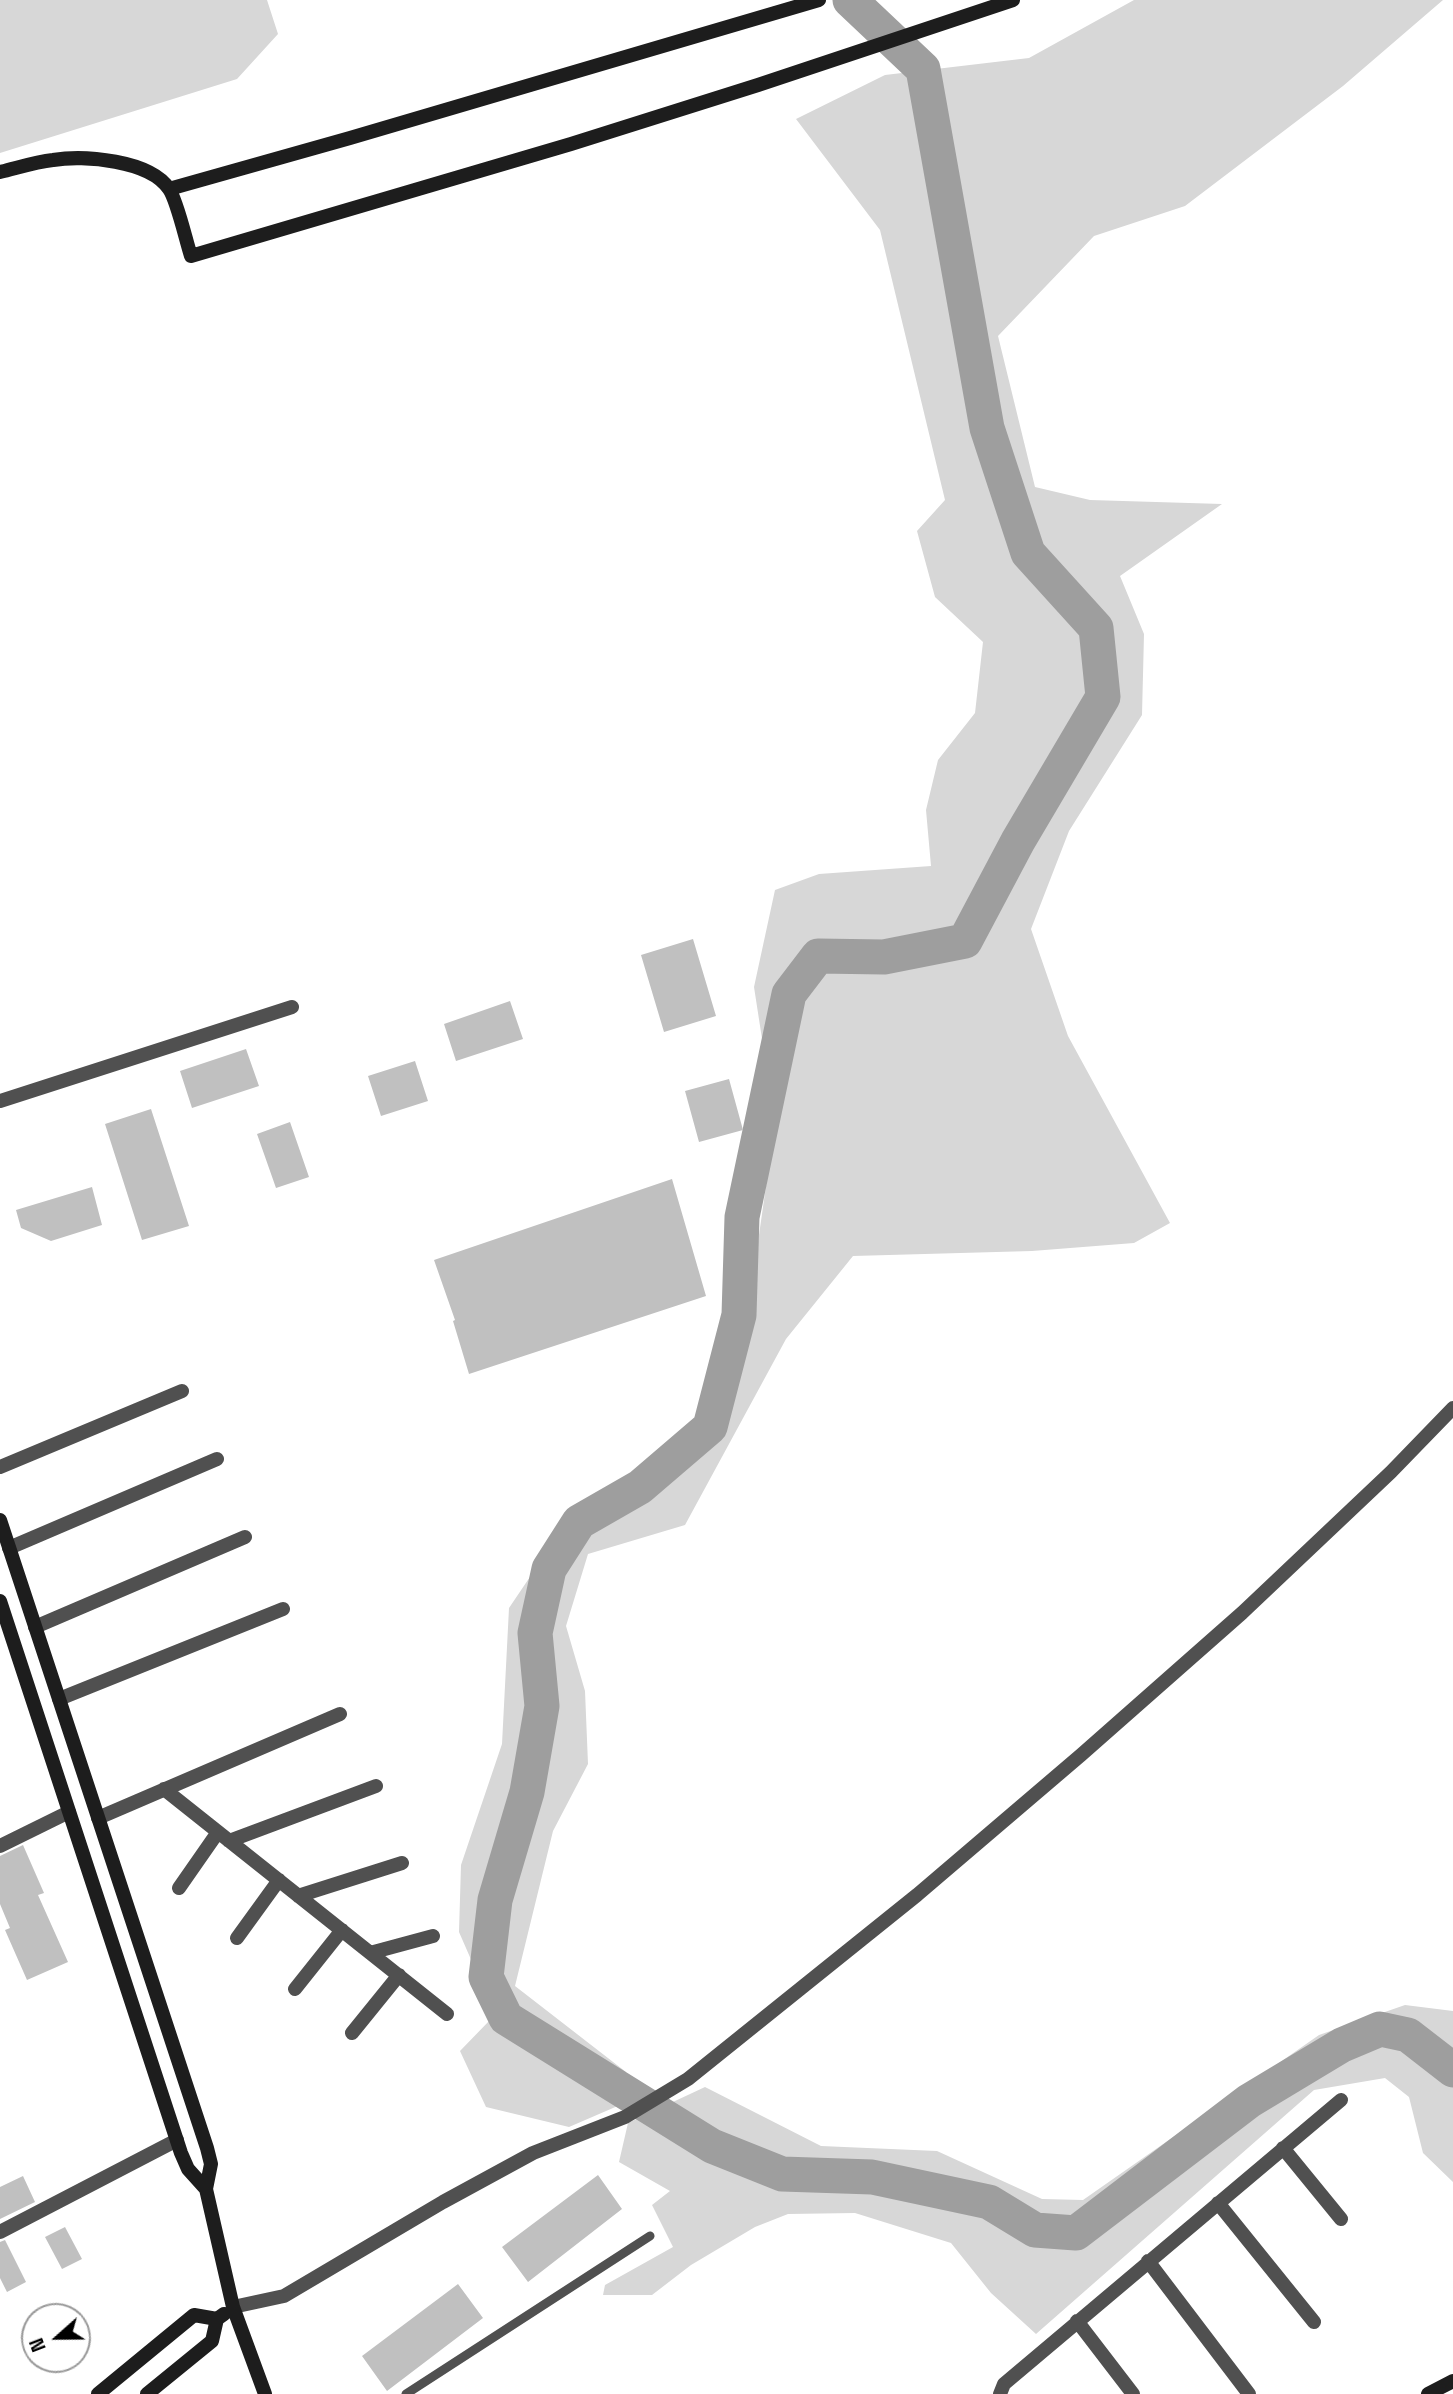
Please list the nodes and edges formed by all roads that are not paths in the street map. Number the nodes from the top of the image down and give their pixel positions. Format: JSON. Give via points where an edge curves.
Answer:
{"nodes":[{"id":1,"x":819,"y":0,"type":"edge"},
{"id":2,"x":1013,"y":0,"type":"edge"},
{"id":3,"x":0,"y":172,"type":"edge"},
{"id":4,"x":169,"y":189,"type":"junction"},
{"id":5,"x":292,"y":1007,"type":"dead end"},
{"id":6,"x":0,"y":1101,"type":"edge"},
{"id":7,"x":182,"y":1391,"type":"dead end"},
{"id":8,"x":1453,"y":1408,"type":"edge"},
{"id":9,"x":217,"y":1459,"type":"dead end"},
{"id":10,"x":0,"y":1467,"type":"edge"},
{"id":11,"x":0,"y":1520,"type":"edge"},
{"id":12,"x":245,"y":1537,"type":"dead end"},
{"id":13,"x":9,"y":1548,"type":"junction"},
{"id":14,"x":0,"y":1601,"type":"edge"},
{"id":15,"x":283,"y":1609,"type":"dead end"},
{"id":16,"x":36,"y":1627,"type":"junction"},
{"id":17,"x":59,"y":1699,"type":"junction"},
{"id":18,"x":340,"y":1714,"type":"dead end"},
{"id":19,"x":376,"y":1786,"type":"dead end"},
{"id":20,"x":164,"y":1789,"type":"junction"},
{"id":21,"x":69,"y":1812,"type":"junction"},
{"id":22,"x":98,"y":1818,"type":"junction"},
{"id":23,"x":223,"y":1836,"type":"junction"},
{"id":24,"x":0,"y":1846,"type":"edge"},
{"id":25,"x":402,"y":1863,"type":"dead end"},
{"id":26,"x":279,"y":1880,"type":"junction"},
{"id":27,"x":179,"y":1888,"type":"dead end"},
{"id":28,"x":298,"y":1896,"type":"junction"},
{"id":29,"x":342,"y":1930,"type":"junction"},
{"id":30,"x":433,"y":1936,"type":"dead end"},
{"id":31,"x":237,"y":1938,"type":"dead end"},
{"id":32,"x":370,"y":1953,"type":"junction"},
{"id":33,"x":398,"y":1975,"type":"junction"},
{"id":34,"x":295,"y":1989,"type":"dead end"},
{"id":35,"x":447,"y":2014,"type":"dead end"},
{"id":36,"x":352,"y":2033,"type":"dead end"},
{"id":37,"x":1341,"y":2100,"type":"dead end"},
{"id":38,"x":177,"y":2140,"type":"junction"},
{"id":39,"x":1283,"y":2148,"type":"junction"},
{"id":40,"x":206,"y":2189,"type":"junction"},
{"id":41,"x":1218,"y":2203,"type":"junction"},
{"id":42,"x":1341,"y":2218,"type":"dead end"},
{"id":43,"x":0,"y":2232,"type":"edge"},
{"id":44,"x":650,"y":2236,"type":"dead end"},
{"id":45,"x":1148,"y":2262,"type":"junction"},
{"id":46,"x":233,"y":2307,"type":"junction"},
{"id":47,"x":217,"y":2319,"type":"junction"},
{"id":48,"x":1077,"y":2321,"type":"junction"},
{"id":49,"x":1314,"y":2322,"type":"dead end"},
{"id":50,"x":1453,"y":2381,"type":"edge"},
{"id":51,"x":98,"y":2394,"type":"edge"},
{"id":52,"x":147,"y":2394,"type":"edge"},
{"id":53,"x":265,"y":2394,"type":"edge"},
{"id":54,"x":406,"y":2394,"type":"edge"},
{"id":55,"x":1000,"y":2394,"type":"edge"},
{"id":56,"x":1133,"y":2394,"type":"edge"},
{"id":57,"x":1249,"y":2394,"type":"edge"},
{"id":58,"x":1428,"y":2394,"type":"edge"}],
"edges":[{"from":1,"to":4,"type":"street"},
{"from":2,"to":4,"type":"street","via":[[571,144],[191,256]]},
{"from":3,"to":4,"type":"street","via":[[52,160],[93,158],[152,174]]},
{"from":5,"to":6,"type":"street"},
{"from":7,"to":10,"type":"street"},
{"from":8,"to":46,"type":"street","via":[[1242,1612],[1081,1755],[917,1895],[666,2094],[625,2117],[533,2152],[284,2296]]},
{"from":9,"to":13,"type":"street"},
{"from":11,"to":13,"type":"street"},
{"from":12,"to":16,"type":"street"},
{"from":13,"to":16,"type":"street"},
{"from":14,"to":21,"type":"street"},
{"from":15,"to":17,"type":"street"},
{"from":16,"to":17,"type":"street"},
{"from":17,"to":22,"type":"street"},
{"from":18,"to":20,"type":"street"},
{"from":19,"to":23,"type":"street"},
{"from":20,"to":22,"type":"street"},
{"from":20,"to":23,"type":"street"},
{"from":21,"to":24,"type":"street"},
{"from":21,"to":38,"type":"street"},
{"from":22,"to":40,"type":"street","via":[[207,2148],[211,2164]]},
{"from":23,"to":26,"type":"street"},
{"from":23,"to":27,"type":"street"},
{"from":25,"to":28,"type":"street"},
{"from":26,"to":28,"type":"street"},
{"from":26,"to":31,"type":"street"},
{"from":28,"to":29,"type":"street"},
{"from":29,"to":32,"type":"street"},
{"from":29,"to":34,"type":"street"},
{"from":30,"to":32,"type":"street"},
{"from":32,"to":33,"type":"street"},
{"from":33,"to":35,"type":"street"},
{"from":33,"to":36,"type":"street"},
{"from":37,"to":39,"type":"street"},
{"from":38,"to":40,"type":"street","via":[[188,2169]]},
{"from":38,"to":43,"type":"street"},
{"from":39,"to":41,"type":"street"},
{"from":39,"to":42,"type":"street"},
{"from":40,"to":46,"type":"street"},
{"from":41,"to":45,"type":"street"},
{"from":41,"to":49,"type":"street"},
{"from":44,"to":54,"type":"lane"},
{"from":45,"to":48,"type":"street"},
{"from":45,"to":57,"type":"street"},
{"from":46,"to":47,"type":"street"},
{"from":46,"to":53,"type":"street"},
{"from":47,"to":51,"type":"street","via":[[194,2315]]},
{"from":47,"to":52,"type":"street","via":[[212,2341]]},
{"from":48,"to":55,"type":"street","via":[[1004,2384]]},
{"from":48,"to":56,"type":"street"},
{"from":50,"to":58,"type":"street"}]}
